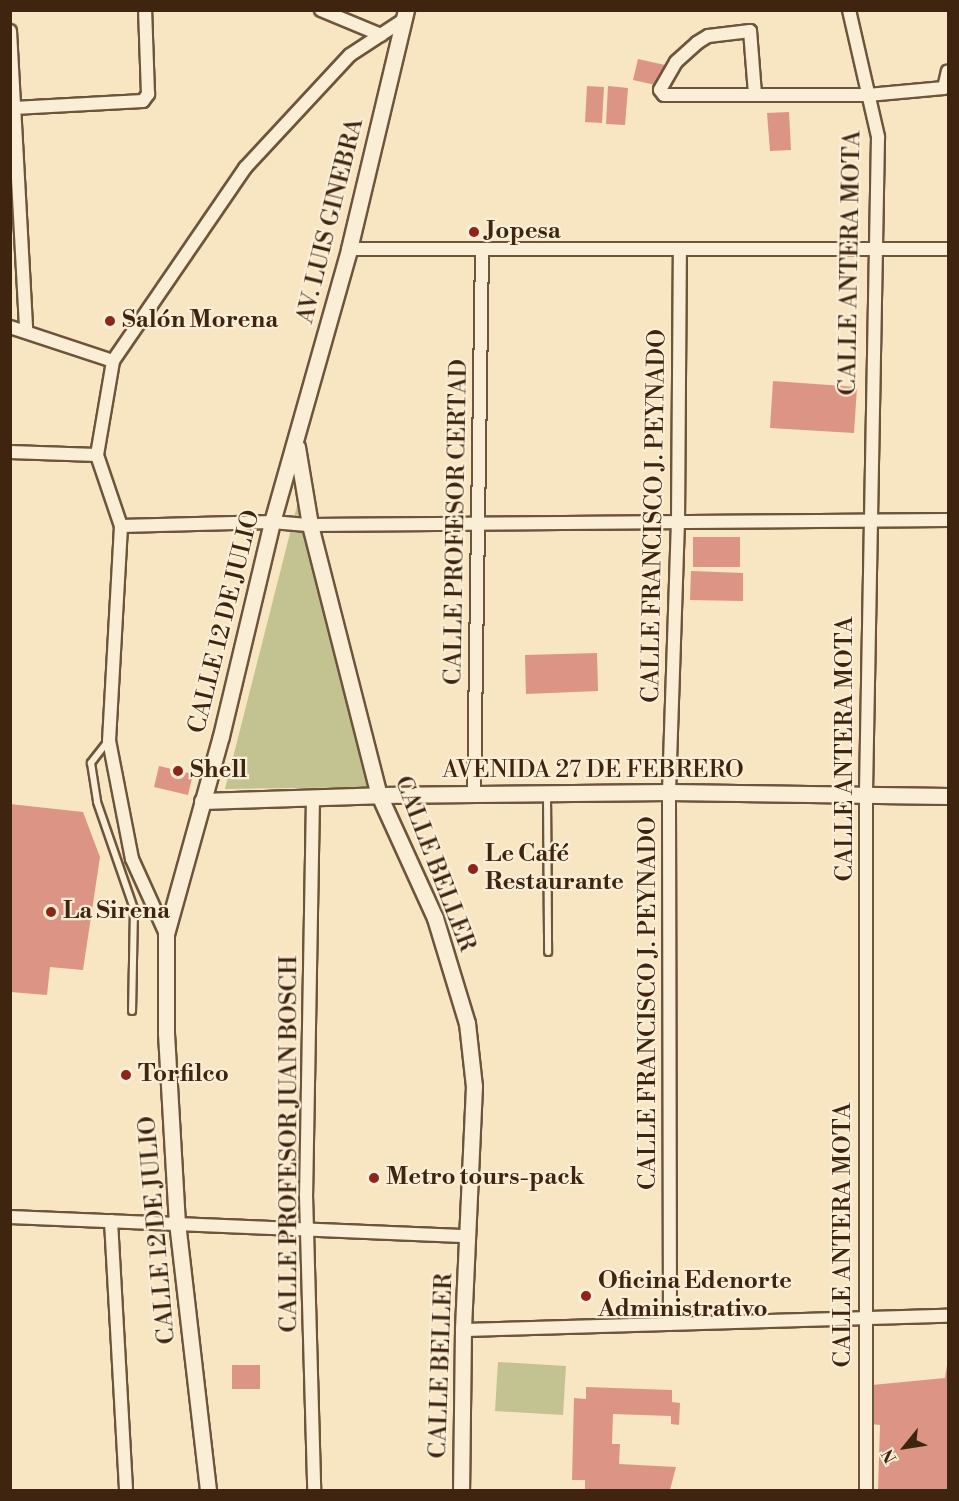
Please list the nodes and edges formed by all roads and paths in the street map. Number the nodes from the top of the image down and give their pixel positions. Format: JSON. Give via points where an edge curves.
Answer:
{"nodes":[{"id":1,"x":144,"y":10,"type":"edge"},
{"id":2,"x":321,"y":10,"type":"edge"},
{"id":3,"x":849,"y":10,"type":"edge"},
{"id":4,"x":404,"y":16,"type":"edge"},
{"id":5,"x":10,"y":31,"type":"edge"},
{"id":6,"x":381,"y":35,"type":"junction"},
{"id":7,"x":948,"y":71,"type":"edge"},
{"id":8,"x":755,"y":94,"type":"junction"},
{"id":9,"x":868,"y":95,"type":"junction"},
{"id":10,"x":14,"y":108,"type":"junction"},
{"id":11,"x":349,"y":249,"type":"junction"},
{"id":12,"x":482,"y":249,"type":"junction"},
{"id":13,"x":680,"y":249,"type":"junction"},
{"id":14,"x":874,"y":249,"type":"junction"},
{"id":15,"x":948,"y":249,"type":"edge"},
{"id":16,"x":10,"y":327,"type":"edge"},
{"id":17,"x":26,"y":329,"type":"junction"},
{"id":18,"x":113,"y":362,"type":"junction"},
{"id":19,"x":296,"y":441,"type":"junction"},
{"id":20,"x":10,"y":452,"type":"edge"},
{"id":21,"x":97,"y":455,"type":"junction"},
{"id":22,"x":948,"y":520,"type":"edge"},
{"id":23,"x":869,"y":521,"type":"junction"},
{"id":24,"x":272,"y":522,"type":"junction"},
{"id":25,"x":678,"y":522,"type":"junction"},
{"id":26,"x":479,"y":524,"type":"junction"},
{"id":27,"x":310,"y":525,"type":"junction"},
{"id":28,"x":121,"y":526,"type":"junction"},
{"id":29,"x":109,"y":741,"type":"junction"},
{"id":30,"x":669,"y":792,"type":"junction"},
{"id":31,"x":547,"y":794,"type":"junction"},
{"id":32,"x":866,"y":794,"type":"junction"},
{"id":33,"x":379,"y":795,"type":"junction"},
{"id":34,"x":474,"y":795,"type":"junction"},
{"id":35,"x":948,"y":796,"type":"edge"},
{"id":36,"x":313,"y":798,"type":"junction"},
{"id":37,"x":202,"y":801,"type":"junction"},
{"id":38,"x":166,"y":934,"type":"junction"},
{"id":39,"x":548,"y":952,"type":"dead end"},
{"id":40,"x":132,"y":1011,"type":"dead end"},
{"id":41,"x":10,"y":1217,"type":"edge"},
{"id":42,"x":111,"y":1221,"type":"junction"},
{"id":43,"x":177,"y":1224,"type":"junction"},
{"id":44,"x":309,"y":1229,"type":"junction"},
{"id":45,"x":468,"y":1236,"type":"junction"},
{"id":46,"x":948,"y":1316,"type":"edge"},
{"id":47,"x":864,"y":1317,"type":"junction"},
{"id":48,"x":670,"y":1324,"type":"junction"},
{"id":49,"x":463,"y":1330,"type":"junction"},
{"id":50,"x":126,"y":1491,"type":"edge"},
{"id":51,"x":208,"y":1491,"type":"edge"},
{"id":52,"x":314,"y":1491,"type":"edge"},
{"id":53,"x":461,"y":1491,"type":"edge"},
{"id":54,"x":866,"y":1491,"type":"edge"}],
"edges":[{"from":1,"to":10,"type":"street","via":[[148,94],[143,101]]},
{"from":2,"to":6,"type":"street"},
{"from":3,"to":9,"type":"street","name":"CALLE ANTERA MOTA"},
{"from":4,"to":6,"type":"street"},
{"from":4,"to":11,"type":"street","name":"AV. LUIS GINEBRA"},
{"from":5,"to":10,"type":"street"},
{"from":6,"to":18,"type":"street","via":[[350,55],[245,168]]},
{"from":7,"to":9,"type":"street","via":[[944,87]]},
{"from":8,"to":8,"type":"street","via":[[750,31],[708,36],[697,43],[676,62],[660,90],[664,95]]},
{"from":8,"to":9,"type":"street"},
{"from":9,"to":14,"type":"street","name":"CALLE ANTERA MOTA","via":[[878,137]]},
{"from":10,"to":17,"type":"street"},
{"from":11,"to":12,"type":"street"},
{"from":11,"to":19,"type":"street","name":"AV. LUIS GINEBRA"},
{"from":12,"to":13,"type":"street"},
{"from":12,"to":26,"type":"street","name":"CALLE PROFESOR CERTAD"},
{"from":13,"to":14,"type":"street"},
{"from":13,"to":25,"type":"street","name":"CALLE FRANCISCO J. PEYNADO"},
{"from":14,"to":15,"type":"street"},
{"from":14,"to":23,"type":"street","name":"CALLE ANTERA MOTA"},
{"from":16,"to":17,"type":"street"},
{"from":17,"to":18,"type":"street"},
{"from":18,"to":21,"type":"street"},
{"from":19,"to":24,"type":"street","name":"CALLE 12 DE JULIO"},
{"from":19,"to":27,"type":"street","name":"CALLE BELLER"},
{"from":20,"to":21,"type":"street"},
{"from":21,"to":28,"type":"street"},
{"from":22,"to":23,"type":"street"},
{"from":23,"to":25,"type":"street"},
{"from":23,"to":32,"type":"street","name":"CALLE ANTERA MOTA"},
{"from":24,"to":27,"type":"street"},
{"from":24,"to":28,"type":"street"},
{"from":24,"to":37,"type":"street","name":"CALLE 12 DE JULIO"},
{"from":25,"to":26,"type":"street"},
{"from":25,"to":30,"type":"street","name":"CALLE FRANCISCO J. PEYNADO"},
{"from":26,"to":27,"type":"street"},
{"from":26,"to":34,"type":"street","name":"CALLE PROFESOR CERTAD"},
{"from":27,"to":33,"type":"street","name":"CALLE BELLER"},
{"from":28,"to":29,"type":"street"},
{"from":29,"to":38,"type":"street","via":[[132,859]]},
{"from":29,"to":40,"type":"lane","via":[[91,763],[97,802],[134,909]]},
{"from":30,"to":31,"type":"street","name":"AVENIDA 27 DE FEBRERO"},
{"from":30,"to":32,"type":"street","name":"AVENIDA 27 DE FEBRERO"},
{"from":30,"to":48,"type":"street","name":"CALLE FRANCISCO J. PEYNADO"},
{"from":31,"to":34,"type":"street","name":"AVENIDA 27 DE FEBRERO"},
{"from":31,"to":39,"type":"lane"},
{"from":32,"to":35,"type":"street","name":"AVENIDA 27 DE FEBRERO"},
{"from":32,"to":47,"type":"street","name":"CALLE ANTERA MOTA"},
{"from":33,"to":34,"type":"street","name":"AVENIDA 27 DE FEBRERO"},
{"from":33,"to":36,"type":"street","name":"AVENIDA 27 DE FEBRERO"},
{"from":33,"to":45,"type":"street","name":"CALLE BELLER","via":[[435,918],[467,1023],[474,1086]]},
{"from":36,"to":37,"type":"street","name":"AVENIDA 27 DE FEBRERO"},
{"from":36,"to":44,"type":"street","name":"CALLE PROFESOR JUAN BOSCH","via":[[306,1195]]},
{"from":37,"to":38,"type":"street","name":"CALLE 12 DE JULIO"},
{"from":38,"to":43,"type":"street","name":"CALLE 12 DE JULIO","via":[[166,1033]]},
{"from":41,"to":42,"type":"street"},
{"from":42,"to":43,"type":"street"},
{"from":42,"to":50,"type":"street"},
{"from":43,"to":44,"type":"street"},
{"from":43,"to":51,"type":"street","name":"CALLE 12 DE JULIO"},
{"from":44,"to":45,"type":"street"},
{"from":44,"to":52,"type":"street","name":"CALLE PROFESOR JUAN BOSCH"},
{"from":45,"to":49,"type":"street","name":"CALLE BELLER"},
{"from":46,"to":47,"type":"street"},
{"from":47,"to":48,"type":"street"},
{"from":47,"to":54,"type":"street","name":"CALLE ANTERA MOTA"},
{"from":48,"to":49,"type":"street"},
{"from":49,"to":53,"type":"street","name":"CALLE BELLER"}]}
